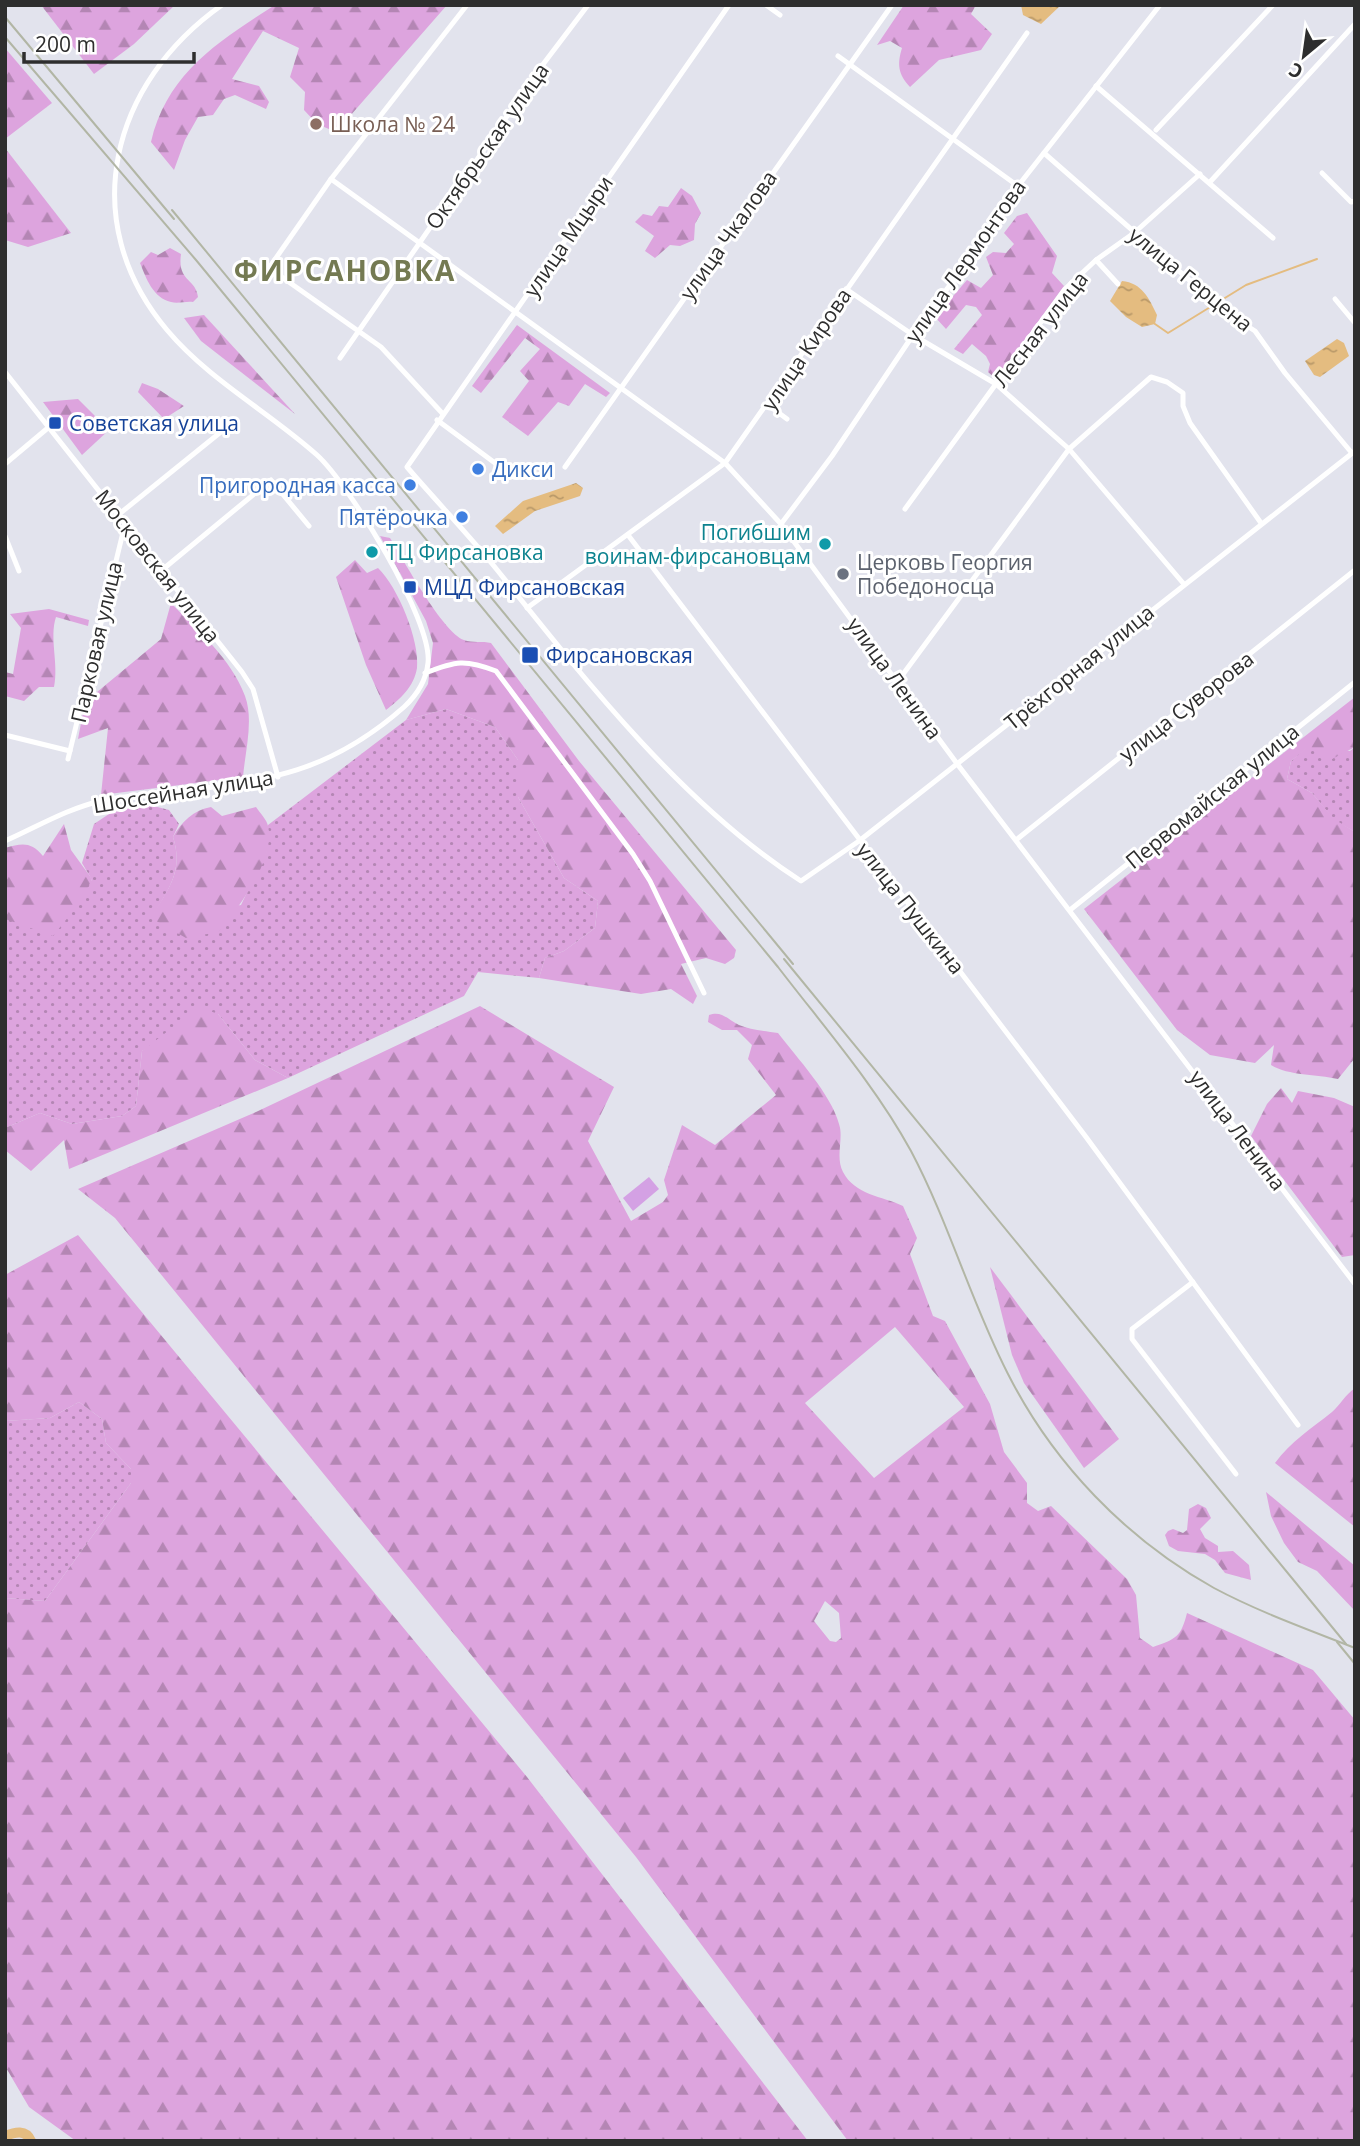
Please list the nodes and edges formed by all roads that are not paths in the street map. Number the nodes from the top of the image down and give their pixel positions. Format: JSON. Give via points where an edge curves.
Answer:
{"nodes":[{"id":1,"x":222,"y":5,"type":"edge"},
{"id":2,"x":467,"y":5,"type":"edge"},
{"id":3,"x":588,"y":5,"type":"edge"},
{"id":4,"x":729,"y":5,"type":"edge"},
{"id":5,"x":766,"y":5,"type":"edge"},
{"id":6,"x":892,"y":5,"type":"edge"},
{"id":7,"x":1160,"y":5,"type":"edge"},
{"id":8,"x":1273,"y":5,"type":"edge"},
{"id":9,"x":780,"y":15,"type":"dead end"},
{"id":10,"x":1355,"y":24,"type":"edge"},
{"id":11,"x":1027,"y":33,"type":"dead end"},
{"id":12,"x":838,"y":56,"type":"dead end"},
{"id":13,"x":849,"y":66,"type":"junction"},
{"id":14,"x":1096,"y":86,"type":"junction"},
{"id":15,"x":1156,"y":130,"type":"dead end"},
{"id":16,"x":953,"y":138,"type":"junction"},
{"id":17,"x":1044,"y":153,"type":"junction"},
{"id":18,"x":1322,"y":173,"type":"dead end"},
{"id":19,"x":1200,"y":174,"type":"junction"},
{"id":20,"x":331,"y":179,"type":"junction"},
{"id":21,"x":1210,"y":182,"type":"junction"},
{"id":22,"x":1018,"y":186,"type":"junction"},
{"id":23,"x":1355,"y":201,"type":"edge"},
{"id":24,"x":1134,"y":233,"type":"junction"},
{"id":25,"x":1273,"y":238,"type":"dead end"},
{"id":26,"x":419,"y":243,"type":"junction"},
{"id":27,"x":1096,"y":260,"type":"junction"},
{"id":28,"x":1118,"y":284,"type":"dead end"},
{"id":29,"x":846,"y":289,"type":"junction"},
{"id":30,"x":1335,"y":299,"type":"dead end"},
{"id":31,"x":515,"y":312,"type":"junction"},
{"id":32,"x":1355,"y":323,"type":"edge"},
{"id":33,"x":360,"y":330,"type":"junction"},
{"id":34,"x":913,"y":335,"type":"junction"},
{"id":35,"x":340,"y":358,"type":"dead end"},
{"id":36,"x":5,"y":372,"type":"edge"},
{"id":37,"x":996,"y":384,"type":"junction"},
{"id":38,"x":620,"y":388,"type":"junction"},
{"id":39,"x":768,"y":405,"type":"junction"},
{"id":40,"x":442,"y":413,"type":"junction"},
{"id":41,"x":438,"y":419,"type":"junction"},
{"id":42,"x":787,"y":419,"type":"dead end"},
{"id":43,"x":49,"y":427,"type":"junction"},
{"id":44,"x":227,"y":427,"type":"dead end"},
{"id":45,"x":1069,"y":449,"type":"junction"},
{"id":46,"x":1353,"y":452,"type":"edge"},
{"id":47,"x":725,"y":463,"type":"junction"},
{"id":48,"x":5,"y":464,"type":"edge"},
{"id":49,"x":565,"y":467,"type":"dead end"},
{"id":50,"x":514,"y":477,"type":"dead end"},
{"id":51,"x":905,"y":509,"type":"dead end"},
{"id":52,"x":118,"y":515,"type":"junction"},
{"id":53,"x":1261,"y":523,"type":"junction"},
{"id":54,"x":125,"y":524,"type":"junction"},
{"id":55,"x":780,"y":524,"type":"junction"},
{"id":56,"x":309,"y":526,"type":"dead end"},
{"id":57,"x":628,"y":535,"type":"junction"},
{"id":58,"x":5,"y":536,"type":"edge"},
{"id":59,"x":162,"y":570,"type":"junction"},
{"id":60,"x":1355,"y":570,"type":"edge"},
{"id":61,"x":19,"y":571,"type":"dead end"},
{"id":62,"x":1183,"y":583,"type":"junction"},
{"id":63,"x":527,"y":608,"type":"junction"},
{"id":64,"x":425,"y":673,"type":"junction"},
{"id":65,"x":898,"y":681,"type":"junction"},
{"id":66,"x":1355,"y":682,"type":"edge"},
{"id":67,"x":5,"y":735,"type":"edge"},
{"id":68,"x":70,"y":751,"type":"junction"},
{"id":69,"x":68,"y":759,"type":"dead end"},
{"id":70,"x":958,"y":765,"type":"junction"},
{"id":71,"x":278,"y":777,"type":"junction"},
{"id":72,"x":1016,"y":840,"type":"junction"},
{"id":73,"x":5,"y":841,"type":"edge"},
{"id":74,"x":859,"y":841,"type":"junction"},
{"id":75,"x":1070,"y":910,"type":"junction"},
{"id":76,"x":704,"y":993,"type":"dead end"},
{"id":77,"x":1193,"y":1282,"type":"junction"},
{"id":78,"x":1355,"y":1284,"type":"edge"},
{"id":79,"x":1298,"y":1424,"type":"dead end"},
{"id":80,"x":1236,"y":1474,"type":"dead end"}],
"edges":[{"from":1,"to":64,"type":"street","via":[[180,38],[150,77],[123,134],[113,179],[114,206],[129,268],[167,330],[336,475],[370,526],[424,630]]},
{"from":2,"to":20,"type":"street"},
{"from":3,"to":26,"type":"street","name":"Октябрьская улица"},
{"from":4,"to":31,"type":"street","name":"улица Мцыри"},
{"from":5,"to":9,"type":"street"},
{"from":6,"to":13,"type":"street","name":"улица Чкалова"},
{"from":7,"to":14,"type":"street","name":"улица Лермонтова"},
{"from":8,"to":15,"type":"street"},
{"from":10,"to":21,"type":"street"},
{"from":11,"to":16,"type":"street","name":"улица Кирова"},
{"from":12,"to":13,"type":"street"},
{"from":13,"to":16,"type":"street"},
{"from":13,"to":38,"type":"street","name":"улица Чкалова"},
{"from":14,"to":17,"type":"street","name":"улица Лермонтова"},
{"from":14,"to":19,"type":"street"},
{"from":16,"to":22,"type":"street"},
{"from":16,"to":29,"type":"street","name":"улица Кирова"},
{"from":17,"to":22,"type":"street","name":"улица Лермонтова"},
{"from":17,"to":24,"type":"street","name":"улица Герцена"},
{"from":18,"to":23,"type":"street","via":[[1350,202]]},
{"from":19,"to":21,"type":"street"},
{"from":19,"to":24,"type":"street","name":"Лесная улица"},
{"from":20,"to":26,"type":"street","name":"улица Ленина"},
{"from":20,"to":33,"type":"street","via":[[269,268]]},
{"from":21,"to":25,"type":"street"},
{"from":22,"to":34,"type":"street","name":"улица Лермонтова"},
{"from":24,"to":27,"type":"street","name":"Лесная улица"},
{"from":24,"to":46,"type":"street","name":"улица Герцена","via":[[1227,313],[1255,331]]},
{"from":26,"to":31,"type":"street","name":"улица Ленина"},
{"from":26,"to":33,"type":"street","name":"Октябрьская улица"},
{"from":27,"to":28,"type":"street"},
{"from":27,"to":37,"type":"street","name":"Лесная улица","via":[[1065,289]]},
{"from":29,"to":34,"type":"street"},
{"from":29,"to":39,"type":"street","name":"улица Кирова"},
{"from":30,"to":32,"type":"street"},
{"from":31,"to":38,"type":"street","name":"улица Ленина"},
{"from":31,"to":40,"type":"street","name":"улица Мцыри"},
{"from":33,"to":35,"type":"street","name":"Октябрьская улица"},
{"from":33,"to":40,"type":"street","via":[[382,346]]},
{"from":34,"to":37,"type":"street"},
{"from":34,"to":55,"type":"street","name":"улица Лермонтова"},
{"from":36,"to":43,"type":"street","name":"Московская улица"},
{"from":37,"to":45,"type":"street"},
{"from":37,"to":51,"type":"street","name":"Лесная улица"},
{"from":38,"to":47,"type":"street","name":"улица Ленина"},
{"from":38,"to":49,"type":"street","name":"улица Чкалова"},
{"from":39,"to":42,"type":"street"},
{"from":39,"to":47,"type":"street","name":"улица Кирова"},
{"from":40,"to":41,"type":"street","name":"улица Мцыри"},
{"from":41,"to":50,"type":"street"},
{"from":41,"to":63,"type":"street","name":"улица Мцыри","via":[[407,467]]},
{"from":43,"to":48,"type":"street"},
{"from":43,"to":52,"type":"street","name":"Московская улица"},
{"from":44,"to":52,"type":"street"},
{"from":45,"to":53,"type":"street","via":[[1151,377],[1167,382],[1182,393],[1190,423]]},
{"from":45,"to":62,"type":"street"},
{"from":45,"to":65,"type":"street"},
{"from":46,"to":53,"type":"street","name":"Трёхгорная улица"},
{"from":47,"to":55,"type":"street","name":"улица Ленина"},
{"from":47,"to":57,"type":"street","name":"улица Кирова"},
{"from":52,"to":54,"type":"street","name":"Московская улица"},
{"from":53,"to":62,"type":"street","name":"Трёхгорная улица"},
{"from":54,"to":59,"type":"street","name":"Московская улица"},
{"from":54,"to":68,"type":"street","name":"Парковая улица"},
{"from":55,"to":65,"type":"street","name":"улица Ленина"},
{"from":56,"to":59,"type":"street","via":[[271,480]]},
{"from":57,"to":63,"type":"street","name":"улица Кирова"},
{"from":57,"to":74,"type":"street","name":"улица Пушкина"},
{"from":58,"to":61,"type":"street"},
{"from":59,"to":71,"type":"street","name":"Московская улица","via":[[253,690]]},
{"from":60,"to":72,"type":"street","name":"улица Суворова"},
{"from":62,"to":70,"type":"street","name":"Трёхгорная улица"},
{"from":63,"to":74,"type":"street","name":"Трёхгорная улица","via":[[626,723],[729,830],[801,881]]},
{"from":64,"to":71,"type":"street","name":"Шоссейная улица","via":[[414,697],[366,738],[319,764]]},
{"from":64,"to":76,"type":"street","via":[[470,661],[496,671],[634,854]]},
{"from":65,"to":70,"type":"street","name":"улица Ленина"},
{"from":66,"to":75,"type":"street","name":"Первомайская улица"},
{"from":67,"to":68,"type":"street"},
{"from":68,"to":69,"type":"street","name":"Парковая улица"},
{"from":70,"to":72,"type":"street","name":"улица Ленина"},
{"from":70,"to":74,"type":"street","name":"Трёхгорная улица"},
{"from":71,"to":73,"type":"street","name":"Шоссейная улица","via":[[103,800]]},
{"from":72,"to":75,"type":"street","name":"улица Ленина"},
{"from":74,"to":77,"type":"street","name":"улица Пушкина"},
{"from":75,"to":78,"type":"street","name":"улица Ленина"},
{"from":77,"to":79,"type":"street","name":"улица Пушкина"},
{"from":77,"to":80,"type":"street","via":[[1132,1329],[1132,1339]]}]}
